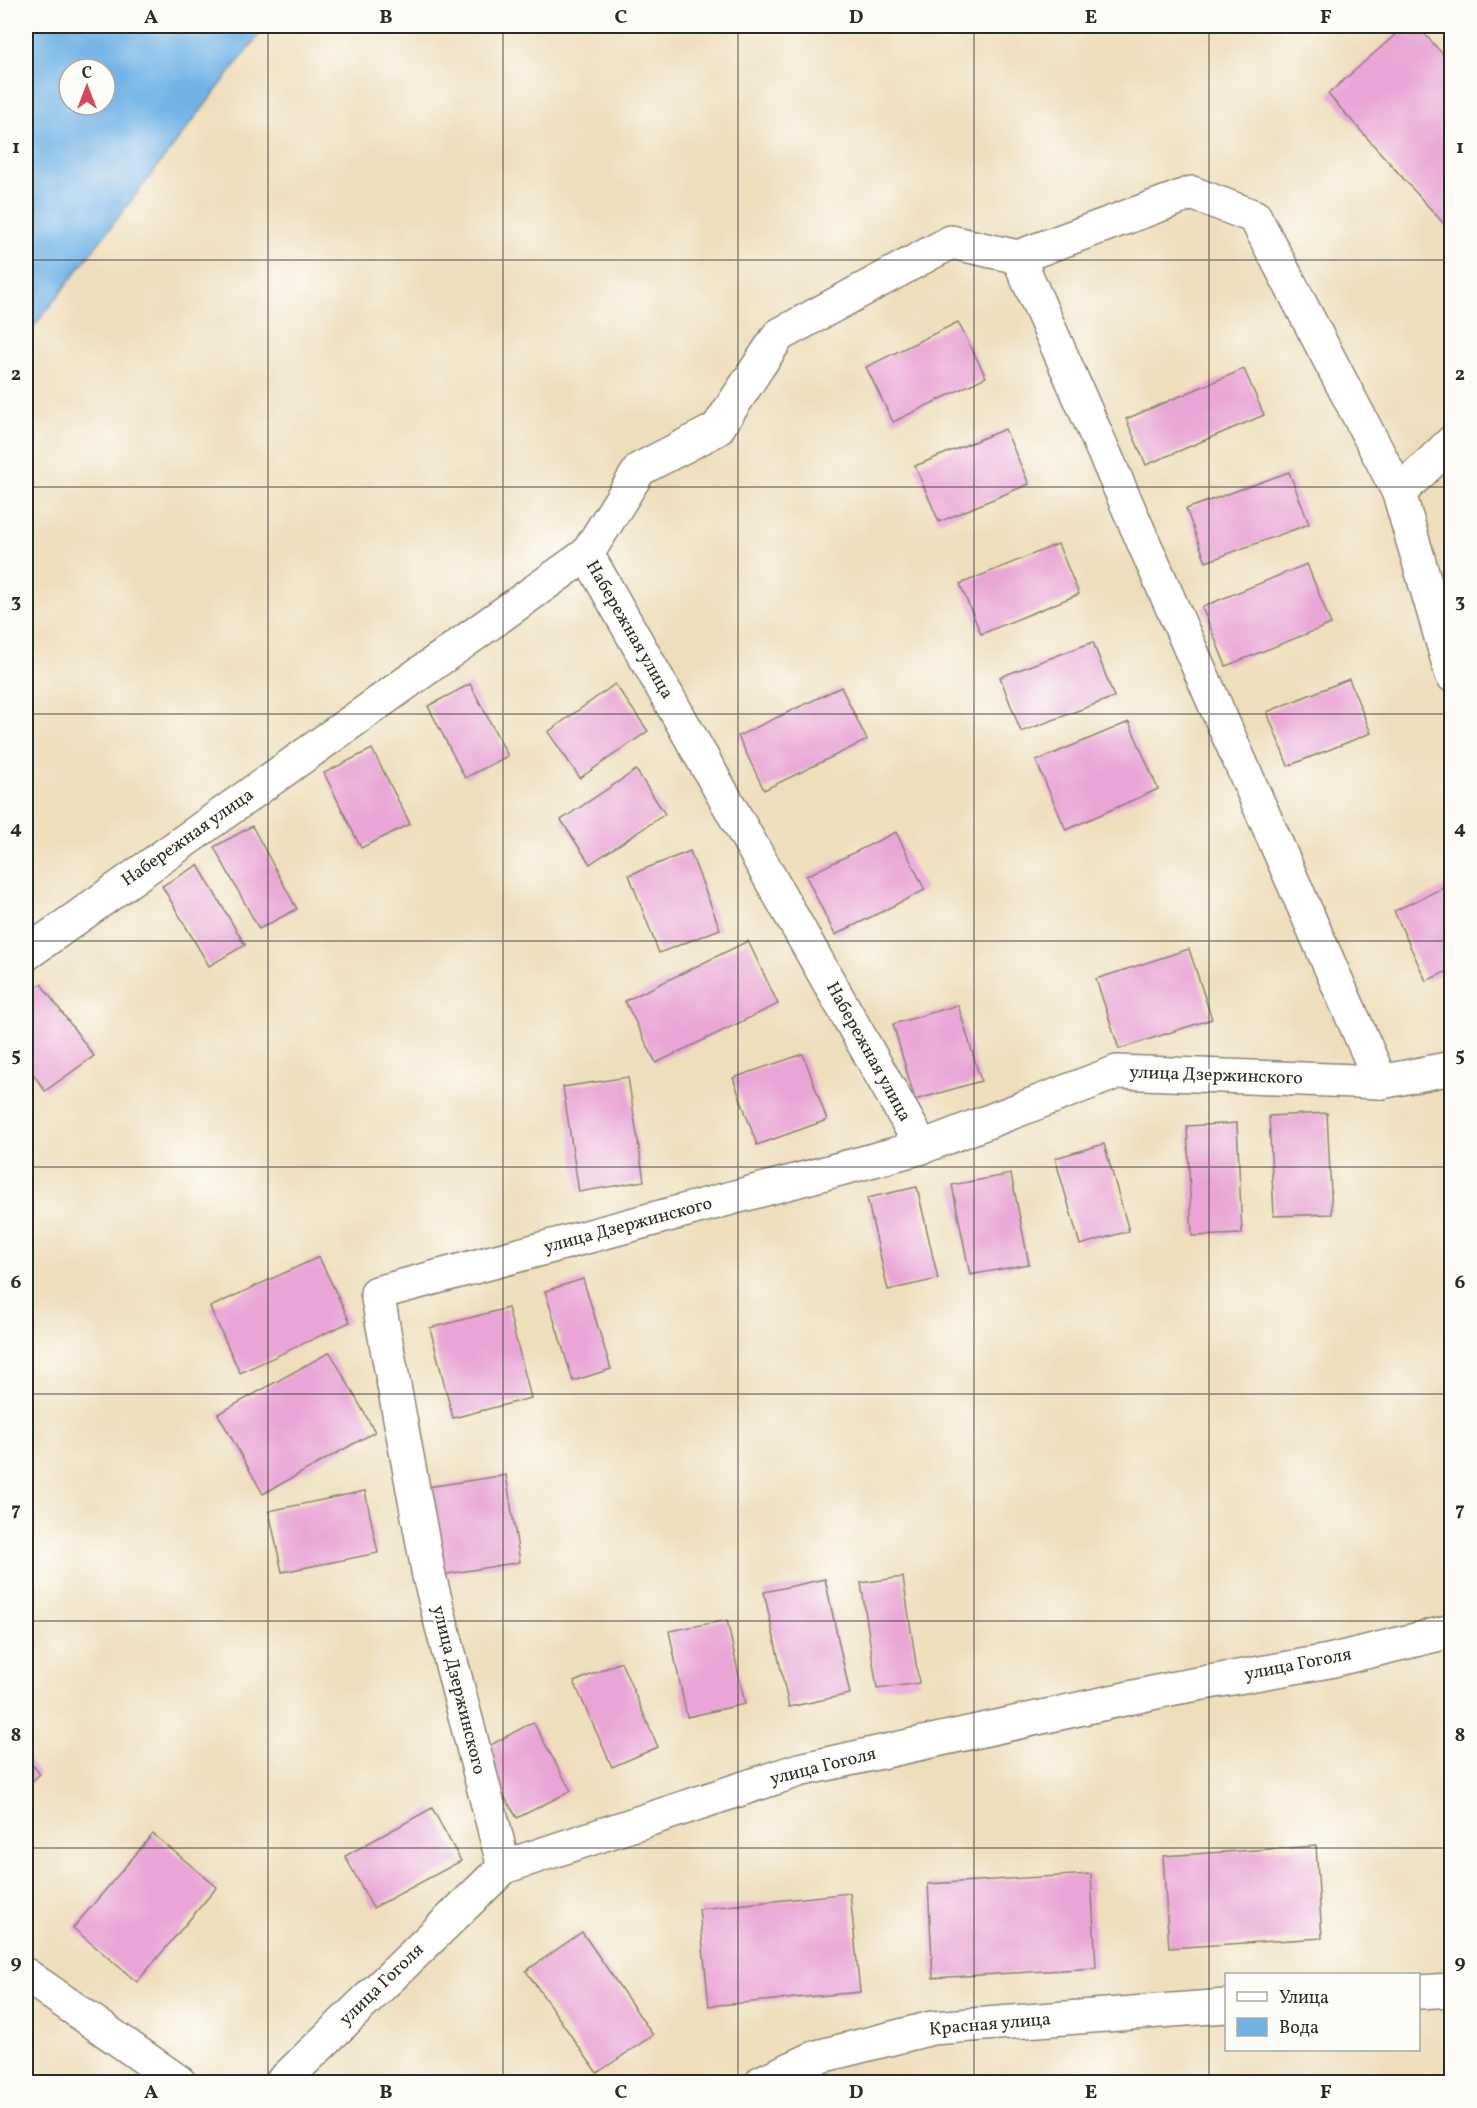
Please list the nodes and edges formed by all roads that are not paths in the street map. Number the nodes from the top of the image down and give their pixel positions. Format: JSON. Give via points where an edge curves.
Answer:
{"nodes":[{"id":1,"x":1018,"y":257,"type":"junction"},
{"id":2,"x":1452,"y":442,"type":"edge"},
{"id":3,"x":1399,"y":494,"type":"junction"},
{"id":4,"x":587,"y":554,"type":"junction"},
{"id":5,"x":1452,"y":675,"type":"edge"},
{"id":6,"x":26,"y":954,"type":"edge"},
{"id":7,"x":1452,"y":1068,"type":"edge"},
{"id":8,"x":1381,"y":1082,"type":"junction"},
{"id":9,"x":922,"y":1147,"type":"junction"},
{"id":10,"x":1452,"y":1631,"type":"edge"},
{"id":11,"x":504,"y":1867,"type":"junction"},
{"id":12,"x":26,"y":1975,"type":"edge"},
{"id":13,"x":1452,"y":1990,"type":"edge"},
{"id":14,"x":1420,"y":1992,"type":"edge"},
{"id":15,"x":1225,"y":2007,"type":"edge"},
{"id":16,"x":178,"y":2082,"type":"edge"},
{"id":17,"x":282,"y":2082,"type":"edge"},
{"id":18,"x":762,"y":2082,"type":"edge"}],
"edges":[{"from":1,"to":3,"type":"street","via":[[1192,193],[1255,217]]},
{"from":1,"to":4,"type":"street","via":[[951,242],[779,335],[717,429],[640,469]]},
{"from":1,"to":8,"type":"street"},
{"from":2,"to":3,"type":"street"},
{"from":3,"to":5,"type":"street"},
{"from":4,"to":6,"type":"street","name":"Набережная улица"},
{"from":4,"to":9,"type":"street","name":"Набережная улица"},
{"from":7,"to":8,"type":"street","name":"улица Дзержинского"},
{"from":8,"to":9,"type":"street","name":"улица Дзержинского","via":[[1117,1072]]},
{"from":9,"to":11,"type":"street","name":"улица Дзержинского","via":[[377,1293],[429,1576]]},
{"from":10,"to":11,"type":"street","name":"улица Гоголя","via":[[800,1770]]},
{"from":11,"to":17,"type":"street","name":"улица Гоголя"},
{"from":12,"to":16,"type":"street"},
{"from":13,"to":14,"type":"street"},
{"from":15,"to":18,"type":"street","name":"Красная улица","via":[[932,2028],[817,2057]]}]}
